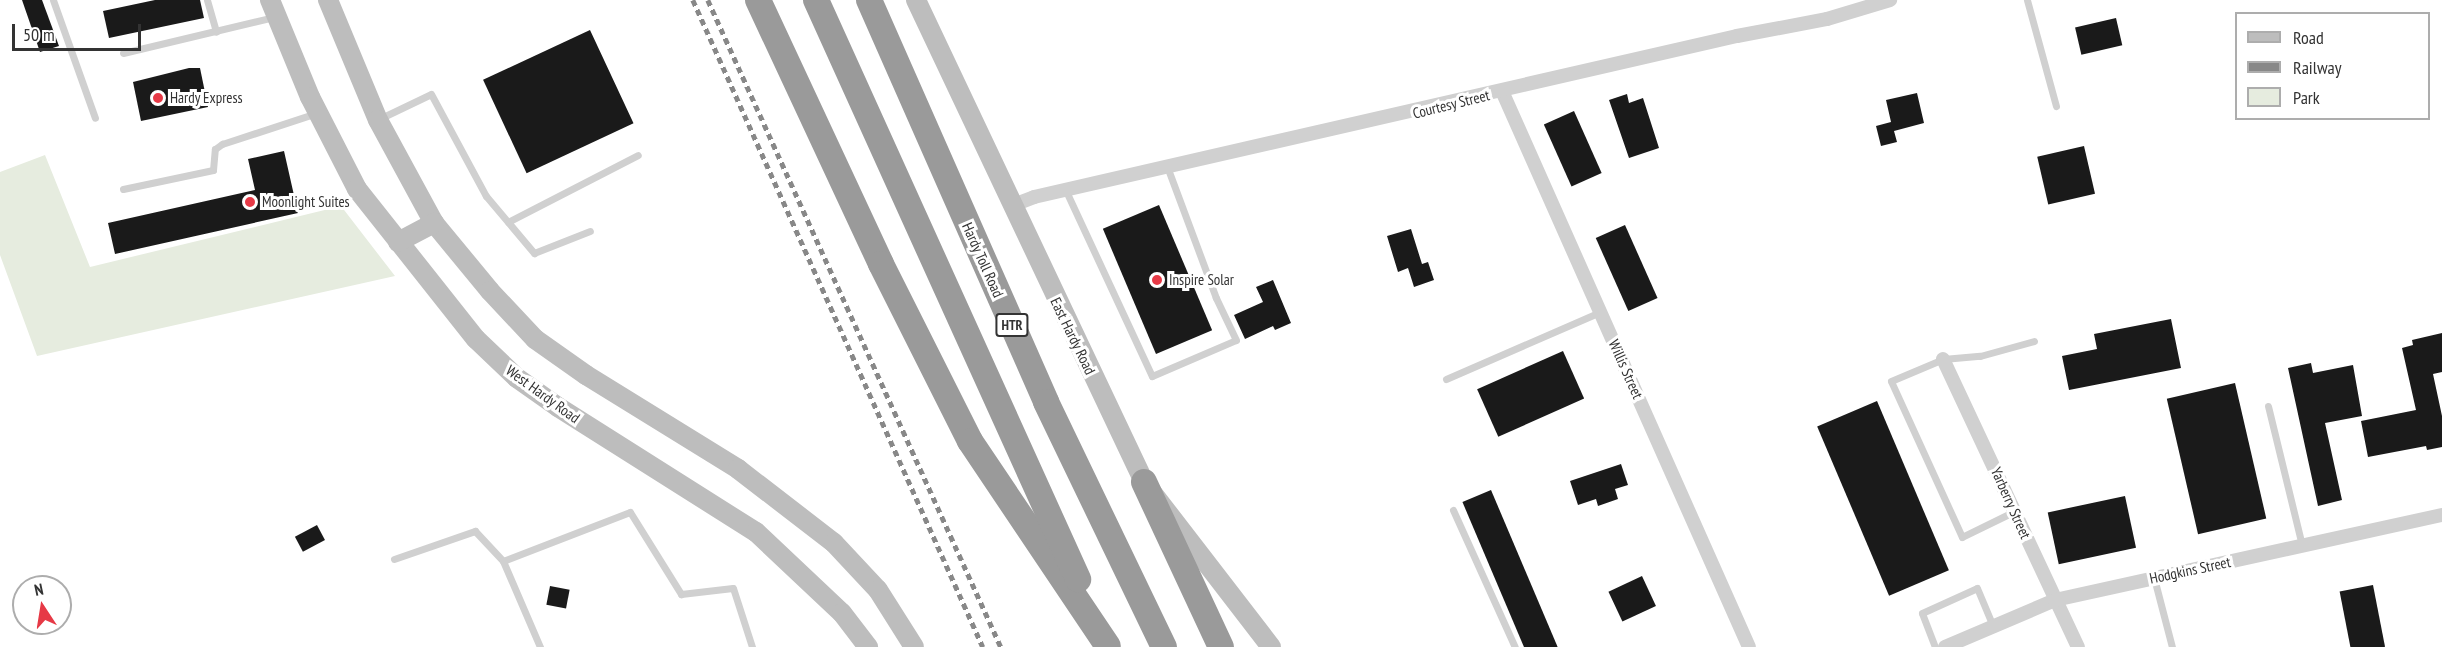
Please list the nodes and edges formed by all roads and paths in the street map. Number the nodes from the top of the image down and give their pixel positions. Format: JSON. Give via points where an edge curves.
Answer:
{"nodes":[{"id":1,"x":53,"y":0,"type":"edge"},
{"id":2,"x":207,"y":0,"type":"edge"},
{"id":3,"x":327,"y":0,"type":"edge"},
{"id":4,"x":758,"y":0,"type":"edge"},
{"id":5,"x":816,"y":0,"type":"edge"},
{"id":6,"x":869,"y":0,"type":"edge"},
{"id":7,"x":916,"y":0,"type":"edge"},
{"id":8,"x":1890,"y":0,"type":"edge"},
{"id":9,"x":2027,"y":0,"type":"edge"},
{"id":10,"x":274,"y":8,"type":"edge"},
{"id":11,"x":216,"y":32,"type":"junction"},
{"id":12,"x":123,"y":53,"type":"dead end"},
{"id":13,"x":1502,"y":91,"type":"junction"},
{"id":14,"x":2056,"y":106,"type":"dead end"},
{"id":15,"x":317,"y":113,"type":"junction"},
{"id":16,"x":95,"y":118,"type":"dead end"},
{"id":17,"x":378,"y":120,"type":"junction"},
{"id":18,"x":638,"y":155,"type":"dead end"},
{"id":19,"x":1168,"y":169,"type":"junction"},
{"id":20,"x":123,"y":189,"type":"dead end"},
{"id":21,"x":1066,"y":190,"type":"junction"},
{"id":22,"x":1011,"y":206,"type":"junction"},
{"id":23,"x":508,"y":222,"type":"junction"},
{"id":24,"x":434,"y":223,"type":"junction"},
{"id":25,"x":590,"y":231,"type":"dead end"},
{"id":26,"x":398,"y":242,"type":"junction"},
{"id":27,"x":1600,"y":312,"type":"junction"},
{"id":28,"x":2034,"y":341,"type":"dead end"},
{"id":29,"x":1943,"y":359,"type":"junction"},
{"id":30,"x":1446,"y":379,"type":"dead end"},
{"id":31,"x":2268,"y":406,"type":"dead end"},
{"id":32,"x":1144,"y":482,"type":"junction"},
{"id":33,"x":1453,"y":510,"type":"dead end"},
{"id":34,"x":2014,"y":511,"type":"junction"},
{"id":35,"x":2442,"y":515,"type":"edge"},
{"id":36,"x":2301,"y":546,"type":"junction"},
{"id":37,"x":394,"y":559,"type":"dead end"},
{"id":38,"x":503,"y":561,"type":"junction"},
{"id":39,"x":2154,"y":578,"type":"junction"},
{"id":40,"x":2055,"y":600,"type":"junction"},
{"id":41,"x":1993,"y":626,"type":"junction"},
{"id":42,"x":905,"y":645,"type":"edge"},
{"id":43,"x":540,"y":647,"type":"edge"},
{"id":44,"x":752,"y":647,"type":"edge"},
{"id":45,"x":868,"y":647,"type":"edge"},
{"id":46,"x":1108,"y":647,"type":"edge"},
{"id":47,"x":1164,"y":647,"type":"edge"},
{"id":48,"x":1221,"y":647,"type":"edge"},
{"id":49,"x":1271,"y":647,"type":"edge"},
{"id":50,"x":1515,"y":647,"type":"edge"},
{"id":51,"x":1749,"y":647,"type":"edge"},
{"id":52,"x":1935,"y":647,"type":"edge"},
{"id":53,"x":1945,"y":647,"type":"edge"},
{"id":54,"x":2078,"y":647,"type":"edge"},
{"id":55,"x":2172,"y":647,"type":"edge"}],
"edges":[{"from":1,"to":16,"type":"lane"},
{"from":2,"to":11,"type":"lane"},
{"from":3,"to":17,"type":"main road"},
{"from":4,"to":46,"type":"highway","via":[[881,264],[970,441]]},
{"from":5,"to":46,"type":"highway"},
{"from":6,"to":47,"type":"highway","name":"Hardy Toll Road","number":"HTR","via":[[1046,402]]},
{"from":7,"to":22,"type":"main road","name":"East Hardy Road"},
{"from":8,"to":13,"type":"street","name":"Courtesy Street","via":[[1827,19]]},
{"from":9,"to":14,"type":"lane"},
{"from":10,"to":11,"type":"lane"},
{"from":10,"to":15,"type":"main road","name":"West Hardy Road"},
{"from":11,"to":12,"type":"lane"},
{"from":13,"to":19,"type":"street","name":"Courtesy Street"},
{"from":13,"to":27,"type":"street","name":"Willis Street"},
{"from":15,"to":20,"type":"lane","via":[[222,144],[215,149],[217,165],[213,170]]},
{"from":15,"to":26,"type":"main road","name":"West Hardy Road","via":[[357,189]]},
{"from":17,"to":23,"type":"lane","via":[[431,94],[486,196]]},
{"from":17,"to":24,"type":"main road"},
{"from":18,"to":23,"type":"lane"},
{"from":19,"to":21,"type":"street","name":"Courtesy Street"},
{"from":19,"to":21,"type":"lane","via":[[1216,298],[1236,340],[1152,376]]},
{"from":21,"to":22,"type":"street","name":"Courtesy Street"},
{"from":22,"to":32,"type":"main road","name":"East Hardy Road"},
{"from":23,"to":25,"type":"lane","via":[[534,253]]},
{"from":24,"to":26,"type":"main road"},
{"from":24,"to":42,"type":"main road","via":[[536,339],[586,375],[738,469],[834,543],[878,590]]},
{"from":26,"to":45,"type":"main road","name":"West Hardy Road","via":[[476,339],[517,378],[756,531],[842,613]]},
{"from":27,"to":30,"type":"lane"},
{"from":27,"to":51,"type":"street","name":"Willis Street"},
{"from":28,"to":29,"type":"lane","via":[[1980,356]]},
{"from":29,"to":34,"type":"street","name":"Yarberry Street"},
{"from":29,"to":34,"type":"lane","via":[[1891,381],[1962,537]]},
{"from":31,"to":36,"type":"lane"},
{"from":32,"to":48,"type":"highway"},
{"from":32,"to":49,"type":"main road","name":"East Hardy Road"},
{"from":33,"to":50,"type":"lane"},
{"from":34,"to":40,"type":"street","name":"Yarberry Street"},
{"from":35,"to":36,"type":"street","name":"Hodgkins Street"},
{"from":36,"to":39,"type":"street","name":"Hodgkins Street"},
{"from":37,"to":38,"type":"lane","via":[[474,531]]},
{"from":38,"to":43,"type":"lane"},
{"from":38,"to":44,"type":"lane","via":[[630,512],[681,594],[733,588]]},
{"from":39,"to":40,"type":"street","name":"Hodgkins Street"},
{"from":39,"to":55,"type":"lane"},
{"from":40,"to":41,"type":"street","name":"Hodgkins Street"},
{"from":40,"to":54,"type":"street","name":"Yarberry Street"},
{"from":41,"to":52,"type":"lane","via":[[1977,588],[1922,613]]},
{"from":41,"to":53,"type":"street","name":"Hodgkins Street"}]}
